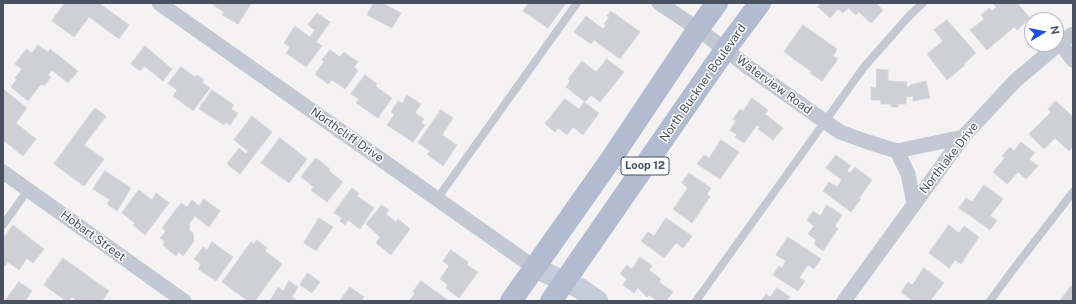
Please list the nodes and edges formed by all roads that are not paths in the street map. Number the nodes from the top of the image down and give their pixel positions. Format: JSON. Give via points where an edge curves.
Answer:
{"nodes":[{"id":1,"x":159,"y":3,"type":"edge"},
{"id":2,"x":577,"y":3,"type":"edge"},
{"id":3,"x":659,"y":3,"type":"edge"},
{"id":4,"x":717,"y":3,"type":"edge"},
{"id":5,"x":760,"y":3,"type":"edge"},
{"id":6,"x":923,"y":3,"type":"edge"},
{"id":7,"x":698,"y":29,"type":"junction"},
{"id":8,"x":1073,"y":34,"type":"edge"},
{"id":9,"x":1064,"y":40,"type":"edge"},
{"id":10,"x":1064,"y":48,"type":"edge"},
{"id":11,"x":725,"y":50,"type":"junction"},
{"id":12,"x":1049,"y":52,"type":"edge"},
{"id":13,"x":1073,"y":60,"type":"edge"},
{"id":14,"x":825,"y":122,"type":"junction"},
{"id":15,"x":963,"y":137,"type":"junction"},
{"id":16,"x":897,"y":151,"type":"junction"},
{"id":17,"x":3,"y":172,"type":"edge"},
{"id":18,"x":28,"y":190,"type":"junction"},
{"id":19,"x":1073,"y":192,"type":"edge"},
{"id":20,"x":437,"y":199,"type":"junction"},
{"id":21,"x":914,"y":202,"type":"junction"},
{"id":22,"x":3,"y":225,"type":"edge"},
{"id":23,"x":535,"y":268,"type":"junction"},
{"id":24,"x":558,"y":294,"type":"edge"},
{"id":25,"x":184,"y":301,"type":"edge"},
{"id":26,"x":511,"y":301,"type":"edge"},
{"id":27,"x":598,"y":301,"type":"edge"},
{"id":28,"x":696,"y":301,"type":"edge"},
{"id":29,"x":844,"y":301,"type":"edge"},
{"id":30,"x":990,"y":301,"type":"edge"}],
"edges":[{"from":1,"to":20,"type":"street","name":"Northcliff Drive"},
{"from":2,"to":20,"type":"lane"},
{"from":3,"to":7,"type":"street","name":"Waterview Road"},
{"from":4,"to":7,"type":"main road","number":"Loop 12"},
{"from":5,"to":11,"type":"main road","name":"North Buckner Boulevard","number":"Loop 12"},
{"from":6,"to":14,"type":"lane","via":[[864,67]]},
{"from":7,"to":11,"type":"street","name":"Waterview Road"},
{"from":7,"to":23,"type":"main road","number":"Loop 12"},
{"from":8,"to":9,"type":"street","name":"Northlake Drive"},
{"from":10,"to":13,"type":"street"},
{"from":11,"to":14,"type":"street","name":"Waterview Road"},
{"from":11,"to":24,"type":"main road","name":"North Buckner Boulevard","number":"Loop 12"},
{"from":12,"to":15,"type":"street","name":"Northlake Drive","via":[[1014,81]]},
{"from":14,"to":16,"type":"street","name":"Waterview Road","via":[[840,132]]},
{"from":14,"to":28,"type":"lane"},
{"from":15,"to":16,"type":"street","name":"Waterview Road"},
{"from":15,"to":21,"type":"street","name":"Northlake Drive"},
{"from":16,"to":21,"type":"street","via":[[908,174]]},
{"from":17,"to":18,"type":"street","name":"Hobart Street"},
{"from":18,"to":22,"type":"lane"},
{"from":18,"to":25,"type":"street","name":"Hobart Street"},
{"from":19,"to":30,"type":"lane"},
{"from":20,"to":23,"type":"street","name":"Northcliff Drive"},
{"from":21,"to":29,"type":"street","name":"Northlake Drive"},
{"from":23,"to":24,"type":"street","name":"Northcliff Drive"},
{"from":23,"to":26,"type":"main road","number":"Loop 12"},
{"from":24,"to":27,"type":"street","name":"Northcliff Drive","via":[[579,288]]}]}
